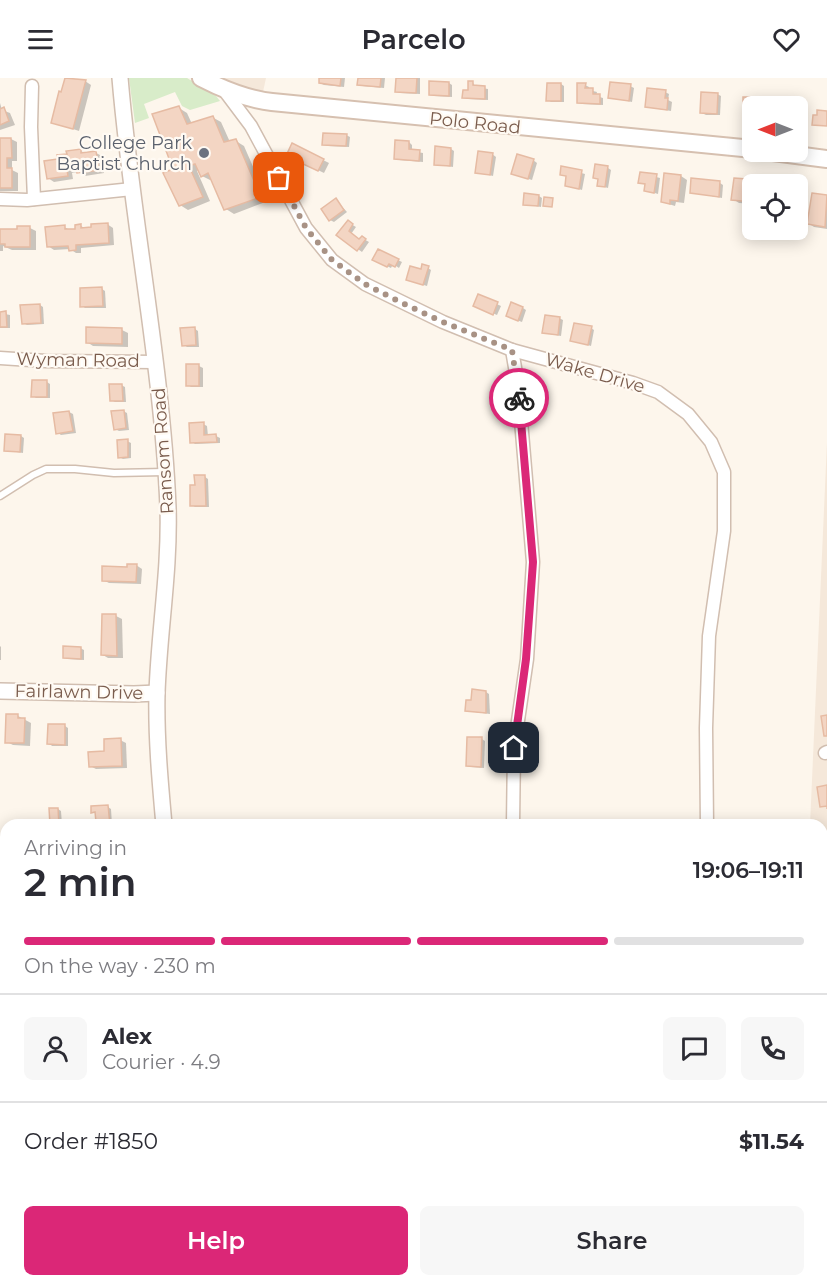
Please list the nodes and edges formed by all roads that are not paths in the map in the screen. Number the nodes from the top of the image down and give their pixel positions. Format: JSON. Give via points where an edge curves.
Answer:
{"nodes":[{"id":1,"x":120,"y":78,"type":"edge"},
{"id":2,"x":201,"y":78,"type":"edge"},
{"id":3,"x":32,"y":86,"type":"dead end"},
{"id":4,"x":224,"y":90,"type":"junction"},
{"id":5,"x":742,"y":148,"type":"edge"},
{"id":6,"x":808,"y":157,"type":"edge"},
{"id":7,"x":827,"y":159,"type":"edge"},
{"id":8,"x":132,"y":189,"type":"junction"},
{"id":9,"x":0,"y":199,"type":"edge"},
{"id":10,"x":34,"y":200,"type":"junction"},
{"id":11,"x":512,"y":350,"type":"junction"},
{"id":12,"x":0,"y":358,"type":"edge"},
{"id":13,"x":156,"y":362,"type":"junction"},
{"id":14,"x":165,"y":472,"type":"junction"},
{"id":15,"x":0,"y":496,"type":"edge"},
{"id":16,"x":0,"y":691,"type":"edge"},
{"id":17,"x":157,"y":693,"type":"junction"},
{"id":18,"x":164,"y":819,"type":"edge"},
{"id":19,"x":513,"y":819,"type":"edge"},
{"id":20,"x":707,"y":819,"type":"edge"}],
"edges":[{"from":1,"to":8,"type":"street","name":"Ransom Road"},
{"from":2,"to":4,"type":"main road","name":"Polo Road"},
{"from":3,"to":10,"type":"street"},
{"from":4,"to":5,"type":"main road","name":"Polo Road","via":[[272,102]]},
{"from":4,"to":11,"type":"street","name":"Wake Drive","via":[[251,126],[306,228],[332,260],[365,284],[402,303]]},
{"from":6,"to":7,"type":"main road"},
{"from":8,"to":10,"type":"street"},
{"from":8,"to":13,"type":"street","name":"Ransom Road"},
{"from":9,"to":10,"type":"street"},
{"from":11,"to":19,"type":"street","via":[[533,562],[514,748]]},
{"from":11,"to":20,"type":"street","name":"Wake Drive","via":[[658,392],[688,414],[711,442],[724,472],[724,531],[709,636]]},
{"from":12,"to":13,"type":"street","name":"Wyman Road"},
{"from":13,"to":14,"type":"street","name":"Ransom Road"},
{"from":14,"to":15,"type":"lane","via":[[46,469]]},
{"from":14,"to":17,"type":"street","name":"Ransom Road","via":[[168,560]]},
{"from":16,"to":17,"type":"street","name":"Fairlawn Drive"},
{"from":17,"to":18,"type":"street","name":"Ransom Road"}]}
